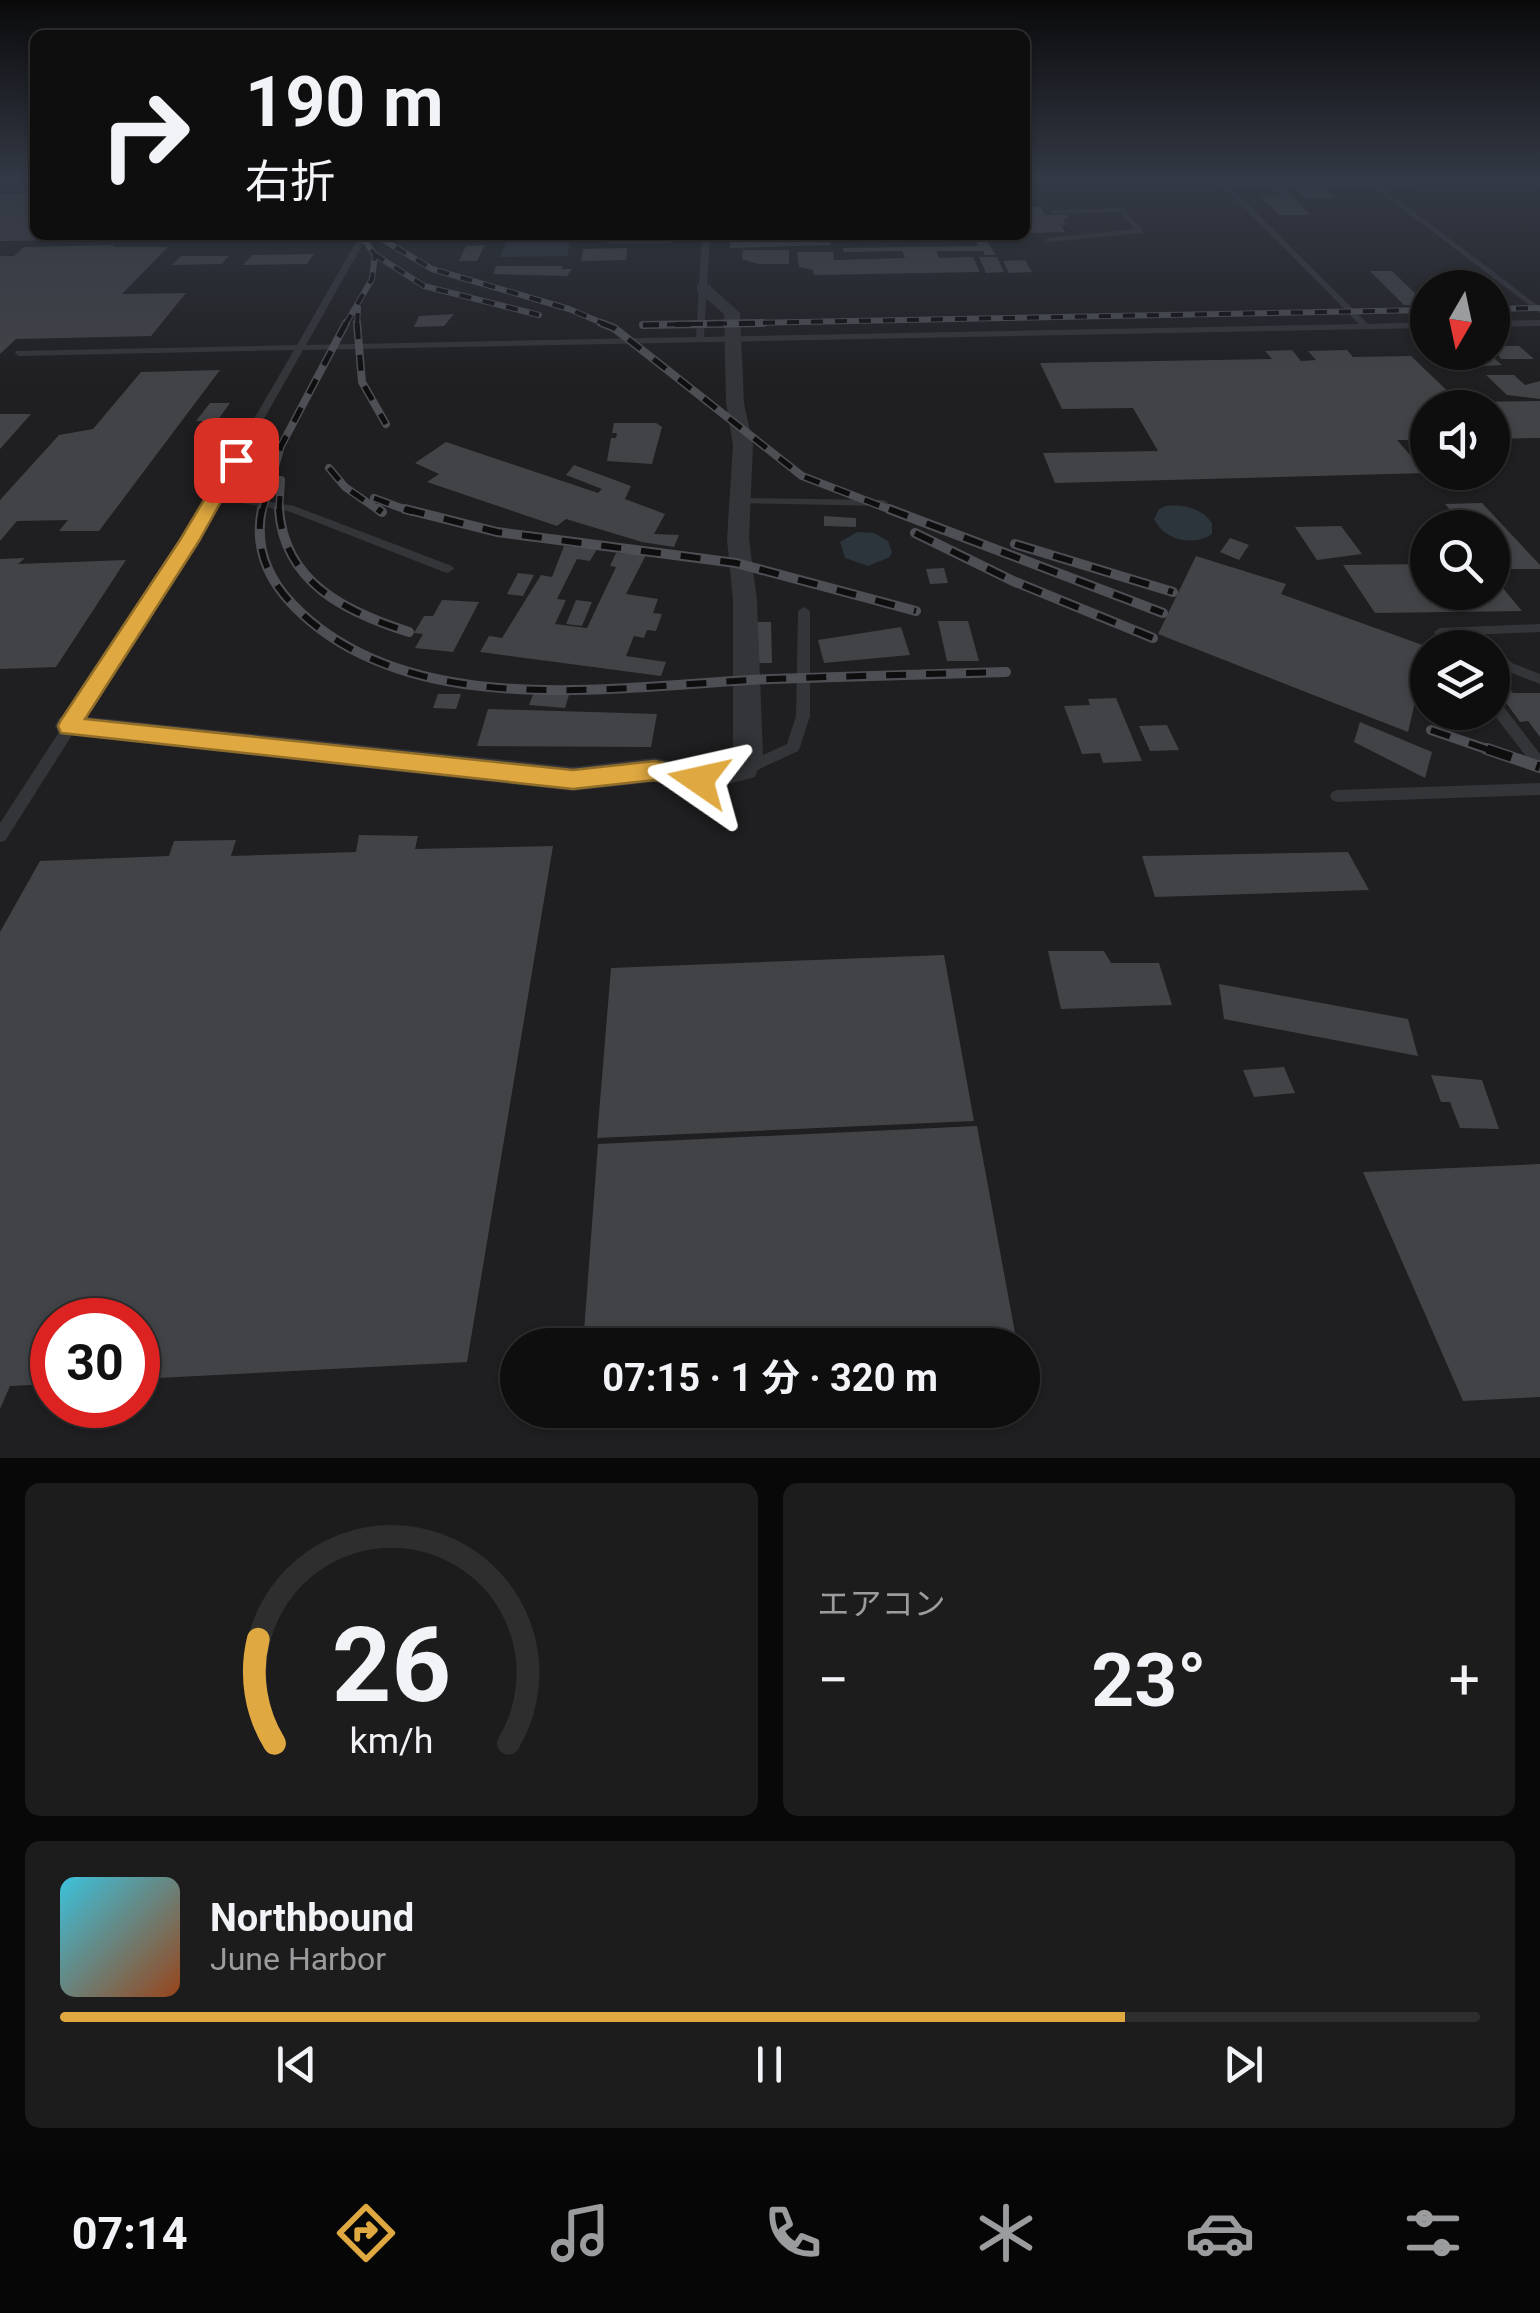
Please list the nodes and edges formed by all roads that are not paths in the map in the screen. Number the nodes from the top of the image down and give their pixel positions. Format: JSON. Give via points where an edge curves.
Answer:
{"nodes":[{"id":1,"x":357,"y":247,"type":"edge"},
{"id":2,"x":705,"y":247,"type":"edge"},
{"id":3,"x":1288,"y":247,"type":"edge"},
{"id":4,"x":1457,"y":247,"type":"edge"},
{"id":5,"x":703,"y":288,"type":"junction"},
{"id":6,"x":1540,"y":310,"type":"edge"},
{"id":7,"x":1540,"y":323,"type":"edge"},
{"id":8,"x":1510,"y":324,"type":"edge"},
{"id":9,"x":1410,"y":325,"type":"edge"},
{"id":10,"x":1366,"y":326,"type":"junction"},
{"id":11,"x":733,"y":336,"type":"junction"},
{"id":12,"x":700,"y":337,"type":"junction"},
{"id":13,"x":300,"y":347,"type":"junction"},
{"id":14,"x":19,"y":353,"type":"dead end"},
{"id":15,"x":216,"y":495,"type":"junction"},
{"id":16,"x":740,"y":501,"type":"junction"},
{"id":17,"x":884,"y":503,"type":"dead end"},
{"id":18,"x":448,"y":569,"type":"dead end"},
{"id":19,"x":804,"y":611,"type":"dead end"},
{"id":20,"x":1540,"y":628,"type":"edge"},
{"id":21,"x":1474,"y":629,"type":"joint"},
{"id":22,"x":1463,"y":630,"type":"edge"},
{"id":23,"x":1510,"y":667,"type":"edge"},
{"id":24,"x":1540,"y":678,"type":"edge"},
{"id":25,"x":1510,"y":725,"type":"edge"},
{"id":26,"x":69,"y":726,"type":"junction"},
{"id":27,"x":1540,"y":764,"type":"edge"},
{"id":28,"x":745,"y":769,"type":"junction"},
{"id":29,"x":1540,"y":789,"type":"edge"},
{"id":30,"x":1337,"y":796,"type":"dead end"},
{"id":31,"x":0,"y":836,"type":"edge"}],
"edges":[{"from":1,"to":13,"type":"lane"},
{"from":2,"to":5,"type":"lane"},
{"from":3,"to":10,"type":"lane"},
{"from":4,"to":6,"type":"lane"},
{"from":5,"to":11,"type":"street","via":[[732,313]]},
{"from":5,"to":12,"type":"lane"},
{"from":7,"to":8,"type":"lane"},
{"from":9,"to":10,"type":"lane"},
{"from":10,"to":11,"type":"lane"},
{"from":11,"to":12,"type":"lane"},
{"from":11,"to":16,"type":"street","via":[[743,445]]},
{"from":12,"to":13,"type":"lane"},
{"from":13,"to":14,"type":"lane"},
{"from":13,"to":15,"type":"lane"},
{"from":15,"to":18,"type":"lane","via":[[290,508]]},
{"from":15,"to":26,"type":"lane"},
{"from":16,"to":17,"type":"lane"},
{"from":16,"to":28,"type":"street"},
{"from":19,"to":28,"type":"lane","via":[[803,716],[793,747]]},
{"from":20,"to":21,"type":"lane"},
{"from":21,"to":22,"type":"lane"},
{"from":23,"to":24,"type":"lane"},
{"from":25,"to":27,"type":"lane"},
{"from":26,"to":28,"type":"street","via":[[573,780],[655,770],[699,780]]},
{"from":26,"to":31,"type":"lane"},
{"from":29,"to":30,"type":"lane"}]}
